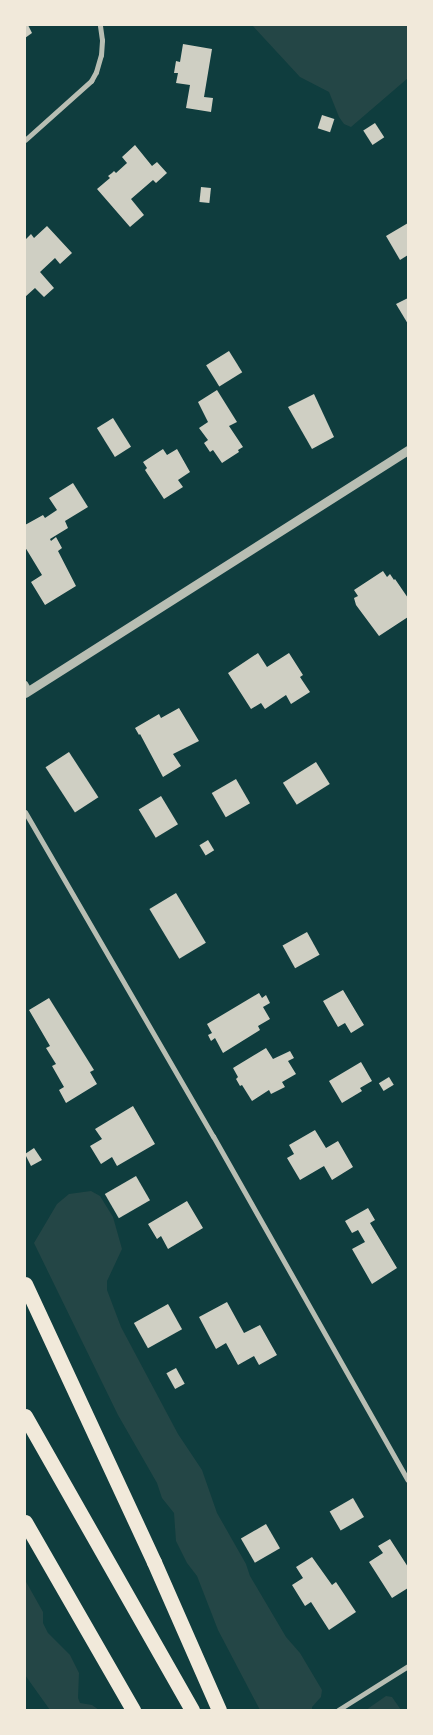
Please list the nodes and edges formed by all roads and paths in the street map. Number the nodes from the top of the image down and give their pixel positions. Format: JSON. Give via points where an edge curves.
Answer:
{"nodes":[{"id":1,"x":100,"y":25,"type":"edge"},
{"id":2,"x":25,"y":140,"type":"edge"},
{"id":3,"x":408,"y":450,"type":"edge"},
{"id":4,"x":26,"y":689,"type":"edge"},
{"id":5,"x":25,"y":812,"type":"edge"},
{"id":6,"x":25,"y":1284,"type":"edge"},
{"id":7,"x":25,"y":1416,"type":"edge"},
{"id":8,"x":408,"y":1480,"type":"edge"},
{"id":9,"x":25,"y":1522,"type":"edge"},
{"id":10,"x":408,"y":1666,"type":"edge"},
{"id":11,"x":133,"y":1710,"type":"edge"},
{"id":12,"x":192,"y":1710,"type":"edge"},
{"id":13,"x":219,"y":1710,"type":"edge"},
{"id":14,"x":338,"y":1710,"type":"edge"}],
"edges":[{"from":1,"to":2,"type":"street","via":[[101,55],[91,80]]},
{"from":3,"to":4,"type":"street"},
{"from":5,"to":8,"type":"street"},
{"from":6,"to":13,"type":"highway"},
{"from":7,"to":12,"type":"highway"},
{"from":9,"to":11,"type":"highway"},
{"from":10,"to":14,"type":"street"}]}
